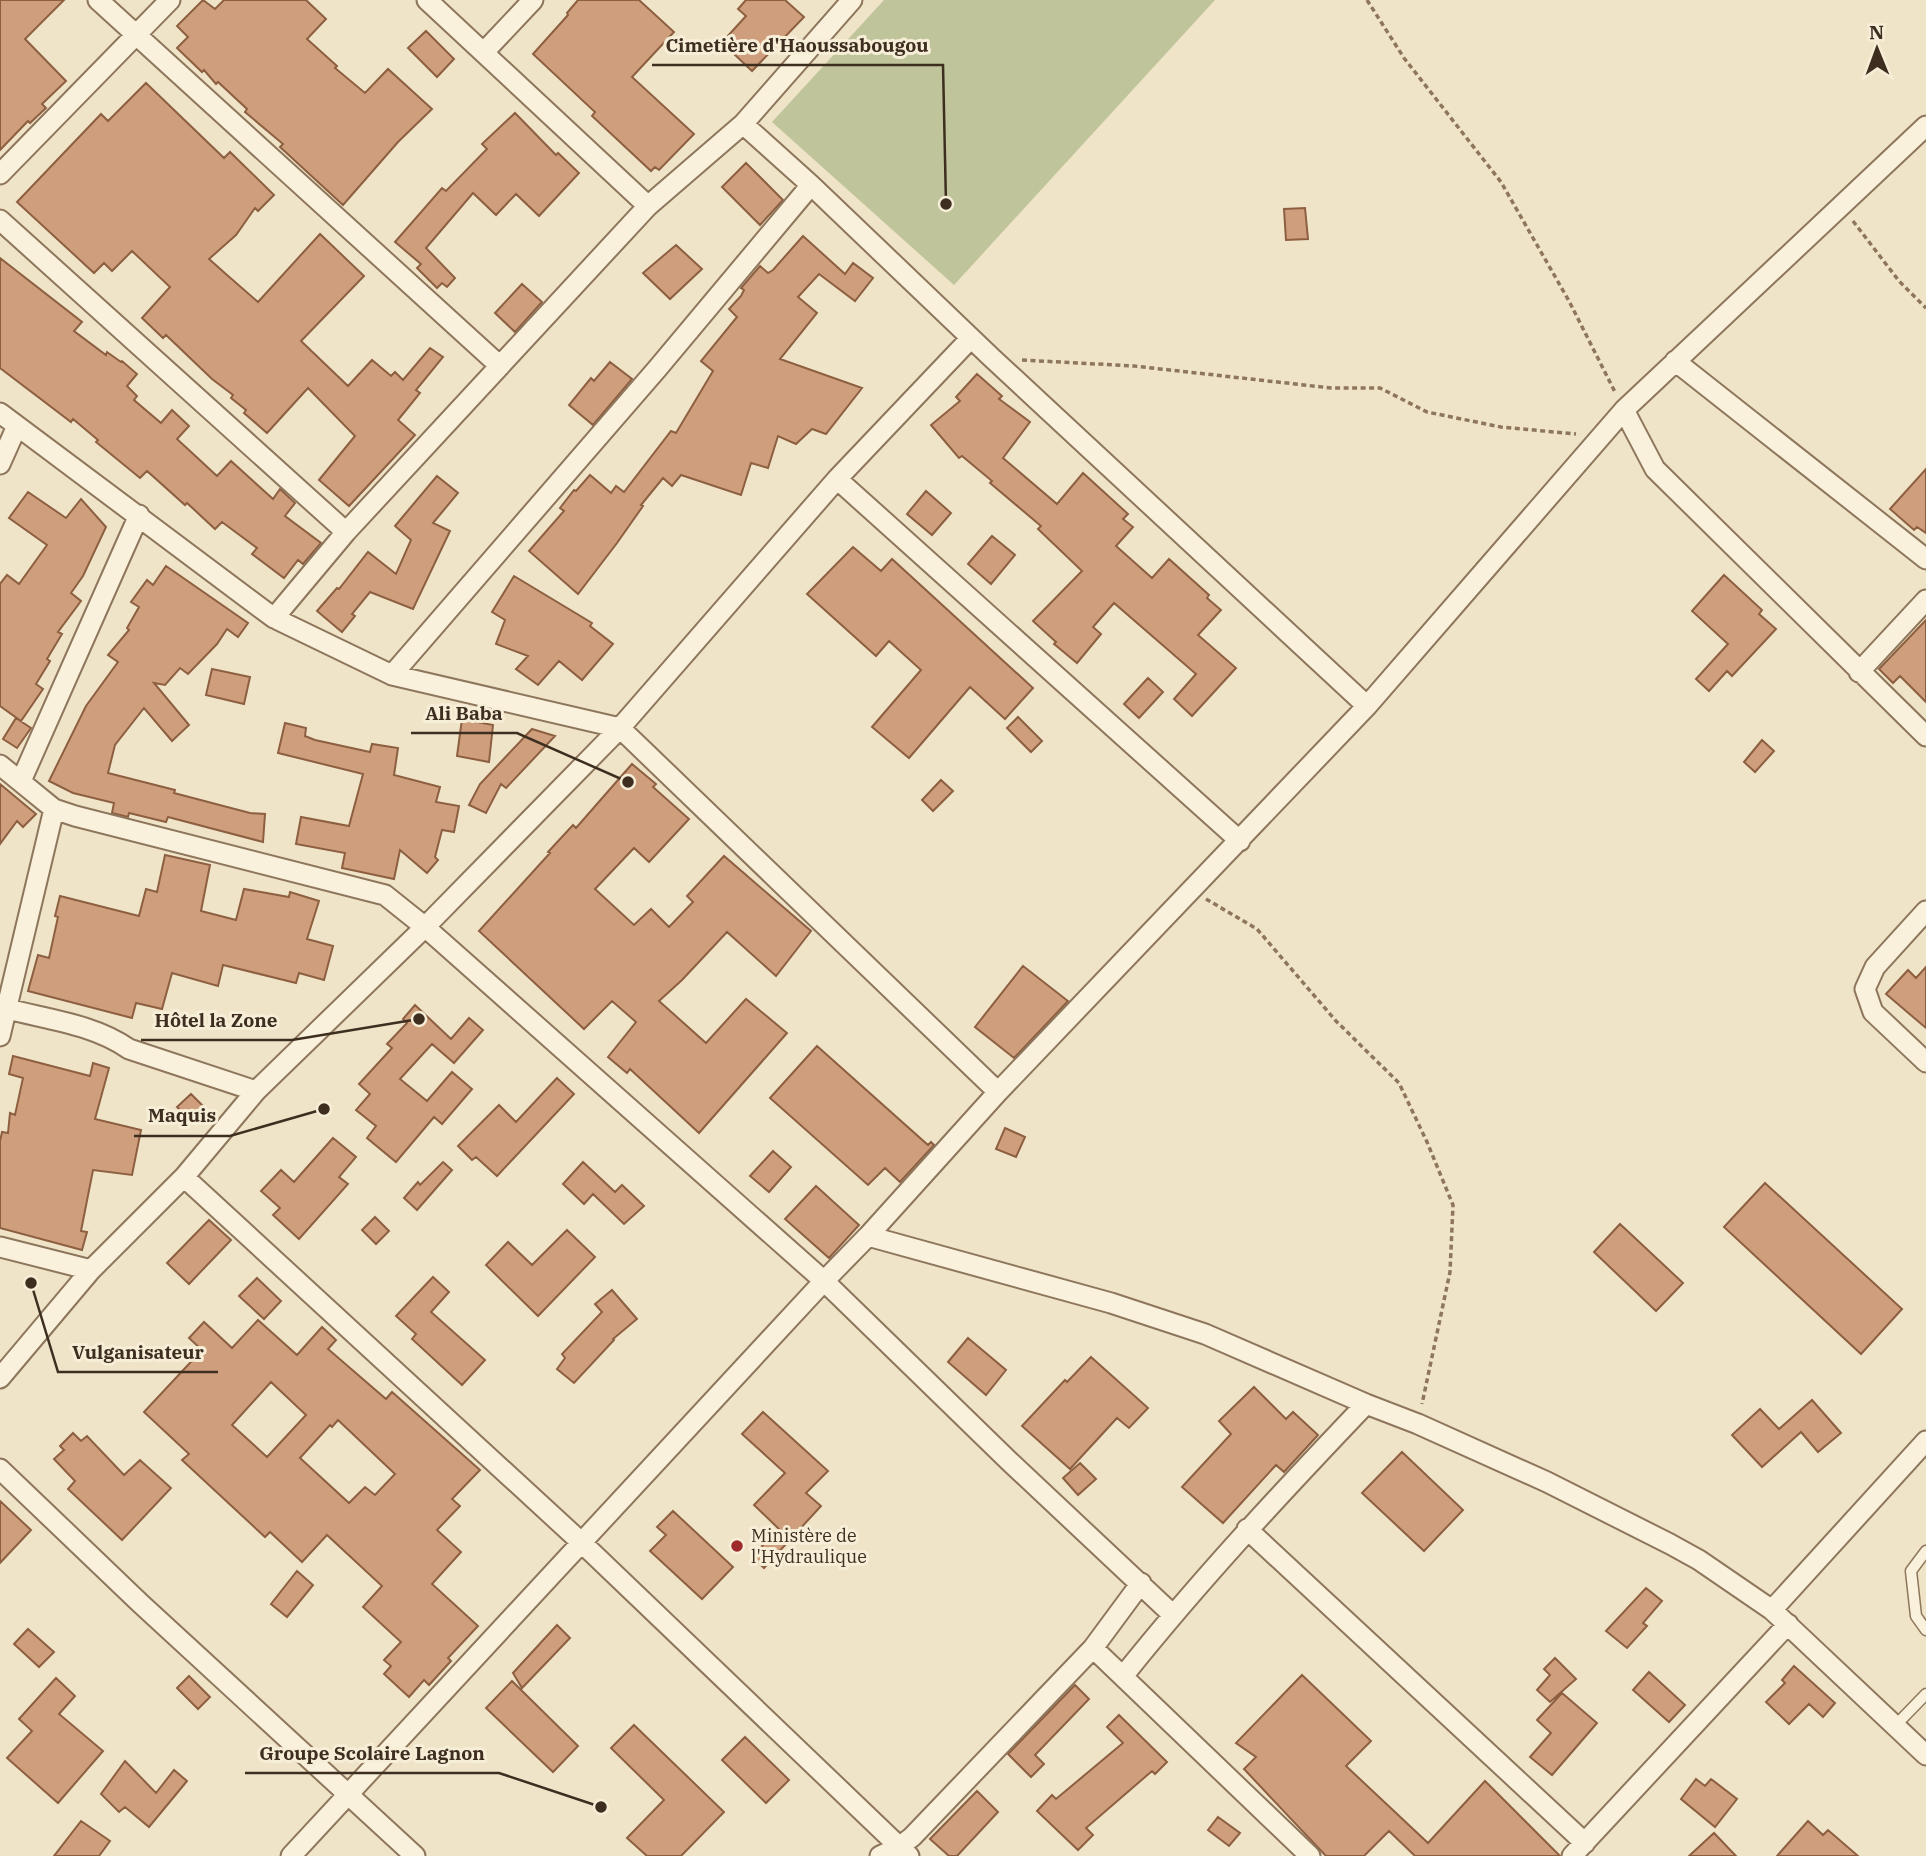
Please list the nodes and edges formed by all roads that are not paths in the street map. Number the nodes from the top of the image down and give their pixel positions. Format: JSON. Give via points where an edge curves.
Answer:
{"nodes":[{"id":1,"x":99,"y":0,"type":"edge"},
{"id":2,"x":170,"y":0,"type":"edge"},
{"id":3,"x":427,"y":0,"type":"edge"},
{"id":4,"x":533,"y":0,"type":"edge"},
{"id":5,"x":852,"y":0,"type":"edge"},
{"id":6,"x":135,"y":34,"type":"junction"},
{"id":7,"x":484,"y":52,"type":"junction"},
{"id":8,"x":743,"y":124,"type":"junction"},
{"id":9,"x":1926,"y":125,"type":"edge"},
{"id":10,"x":0,"y":174,"type":"edge"},
{"id":11,"x":811,"y":185,"type":"junction"},
{"id":12,"x":648,"y":206,"type":"junction"},
{"id":13,"x":0,"y":220,"type":"edge"},
{"id":14,"x":971,"y":338,"type":"junction"},
{"id":15,"x":1675,"y":361,"type":"junction"},
{"id":16,"x":500,"y":366,"type":"junction"},
{"id":17,"x":1624,"y":410,"type":"junction"},
{"id":18,"x":0,"y":413,"type":"edge"},
{"id":19,"x":17,"y":426,"type":"junction"},
{"id":20,"x":0,"y":464,"type":"edge"},
{"id":21,"x":837,"y":479,"type":"junction"},
{"id":22,"x":139,"y":515,"type":"junction"},
{"id":23,"x":346,"y":532,"type":"junction"},
{"id":24,"x":1926,"y":559,"type":"edge"},
{"id":25,"x":1926,"y":600,"type":"edge"},
{"id":26,"x":274,"y":618,"type":"junction"},
{"id":27,"x":1859,"y":672,"type":"junction"},
{"id":28,"x":392,"y":675,"type":"junction"},
{"id":29,"x":1367,"y":706,"type":"junction"},
{"id":30,"x":620,"y":728,"type":"junction"},
{"id":31,"x":1926,"y":736,"type":"edge"},
{"id":32,"x":0,"y":765,"type":"edge"},
{"id":33,"x":21,"y":780,"type":"junction"},
{"id":34,"x":54,"y":809,"type":"junction"},
{"id":35,"x":1240,"y":841,"type":"junction"},
{"id":36,"x":1926,"y":911,"type":"edge"},
{"id":37,"x":425,"y":927,"type":"junction"},
{"id":38,"x":3,"y":1008,"type":"edge"},
{"id":39,"x":0,"y":1036,"type":"edge"},
{"id":40,"x":1926,"y":1062,"type":"edge"},
{"id":41,"x":256,"y":1091,"type":"junction"},
{"id":42,"x":998,"y":1092,"type":"junction"},
{"id":43,"x":184,"y":1177,"type":"junction"},
{"id":44,"x":868,"y":1236,"type":"junction"},
{"id":45,"x":0,"y":1247,"type":"edge"},
{"id":46,"x":92,"y":1270,"type":"junction"},
{"id":47,"x":824,"y":1281,"type":"junction"},
{"id":48,"x":0,"y":1378,"type":"edge"},
{"id":49,"x":1366,"y":1404,"type":"junction"},
{"id":50,"x":1926,"y":1441,"type":"edge"},
{"id":51,"x":0,"y":1469,"type":"edge"},
{"id":52,"x":1247,"y":1529,"type":"junction"},
{"id":53,"x":582,"y":1543,"type":"junction"},
{"id":54,"x":1926,"y":1551,"type":"edge"},
{"id":55,"x":1141,"y":1583,"type":"junction"},
{"id":56,"x":1772,"y":1610,"type":"junction"},
{"id":57,"x":1172,"y":1614,"type":"junction"},
{"id":58,"x":1788,"y":1624,"type":"junction"},
{"id":59,"x":1926,"y":1630,"type":"edge"},
{"id":60,"x":1093,"y":1648,"type":"junction"},
{"id":61,"x":1124,"y":1675,"type":"junction"},
{"id":62,"x":1926,"y":1694,"type":"edge"},
{"id":63,"x":1895,"y":1726,"type":"junction"},
{"id":64,"x":1926,"y":1755,"type":"edge"},
{"id":65,"x":348,"y":1795,"type":"junction"},
{"id":66,"x":1578,"y":1849,"type":"edge"},
{"id":67,"x":904,"y":1851,"type":"edge"},
{"id":68,"x":291,"y":1856,"type":"edge"},
{"id":69,"x":415,"y":1856,"type":"edge"},
{"id":70,"x":880,"y":1856,"type":"edge"},
{"id":71,"x":1310,"y":1856,"type":"edge"}],
"edges":[{"from":1,"to":6,"type":"street"},
{"from":2,"to":6,"type":"street"},
{"from":3,"to":7,"type":"street"},
{"from":4,"to":7,"type":"street"},
{"from":5,"to":8,"type":"street"},
{"from":6,"to":10,"type":"street"},
{"from":6,"to":16,"type":"street"},
{"from":7,"to":12,"type":"street"},
{"from":8,"to":11,"type":"street"},
{"from":8,"to":12,"type":"street"},
{"from":9,"to":15,"type":"street"},
{"from":11,"to":14,"type":"street"},
{"from":11,"to":28,"type":"street"},
{"from":12,"to":16,"type":"street"},
{"from":13,"to":23,"type":"street"},
{"from":14,"to":21,"type":"street"},
{"from":14,"to":29,"type":"street"},
{"from":15,"to":17,"type":"street"},
{"from":15,"to":24,"type":"street"},
{"from":16,"to":23,"type":"street"},
{"from":17,"to":27,"type":"street","via":[[1655,469]]},
{"from":17,"to":29,"type":"street"},
{"from":18,"to":19,"type":"street"},
{"from":19,"to":20,"type":"street"},
{"from":19,"to":22,"type":"street"},
{"from":21,"to":30,"type":"street"},
{"from":21,"to":35,"type":"street"},
{"from":22,"to":26,"type":"street"},
{"from":22,"to":33,"type":"street"},
{"from":23,"to":26,"type":"street"},
{"from":25,"to":27,"type":"street"},
{"from":26,"to":28,"type":"street"},
{"from":27,"to":31,"type":"street"},
{"from":28,"to":30,"type":"street"},
{"from":29,"to":35,"type":"street"},
{"from":30,"to":37,"type":"street"},
{"from":30,"to":42,"type":"street"},
{"from":32,"to":33,"type":"street"},
{"from":33,"to":34,"type":"street"},
{"from":34,"to":37,"type":"street","via":[[377,892]]},
{"from":34,"to":38,"type":"street"},
{"from":35,"to":42,"type":"street"},
{"from":36,"to":40,"type":"street","via":[[1875,967],[1864,989],[1872,1012]]},
{"from":37,"to":41,"type":"street"},
{"from":37,"to":47,"type":"street"},
{"from":38,"to":39,"type":"street"},
{"from":38,"to":41,"type":"street","via":[[97,1032],[129,1049]]},
{"from":41,"to":43,"type":"street"},
{"from":42,"to":44,"type":"street"},
{"from":43,"to":46,"type":"street"},
{"from":43,"to":53,"type":"street"},
{"from":44,"to":47,"type":"street"},
{"from":44,"to":49,"type":"street","via":[[1205,1334]]},
{"from":45,"to":46,"type":"street"},
{"from":46,"to":48,"type":"street"},
{"from":47,"to":53,"type":"street"},
{"from":47,"to":55,"type":"street"},
{"from":49,"to":52,"type":"street"},
{"from":49,"to":56,"type":"street","via":[[1547,1482],[1670,1544]]},
{"from":50,"to":56,"type":"street"},
{"from":51,"to":65,"type":"street"},
{"from":52,"to":57,"type":"street"},
{"from":52,"to":66,"type":"street"},
{"from":53,"to":65,"type":"street"},
{"from":53,"to":67,"type":"street"},
{"from":54,"to":59,"type":"lane","via":[[1911,1571],[1916,1616]]},
{"from":55,"to":57,"type":"street"},
{"from":55,"to":60,"type":"street"},
{"from":56,"to":58,"type":"street"},
{"from":57,"to":61,"type":"street"},
{"from":58,"to":63,"type":"street"},
{"from":58,"to":66,"type":"street"},
{"from":60,"to":61,"type":"street"},
{"from":60,"to":67,"type":"street","via":[[912,1837]]},
{"from":61,"to":71,"type":"street"},
{"from":62,"to":63,"type":"lane"},
{"from":63,"to":64,"type":"street"},
{"from":65,"to":68,"type":"street"},
{"from":65,"to":69,"type":"street"},
{"from":67,"to":70,"type":"street"}]}
